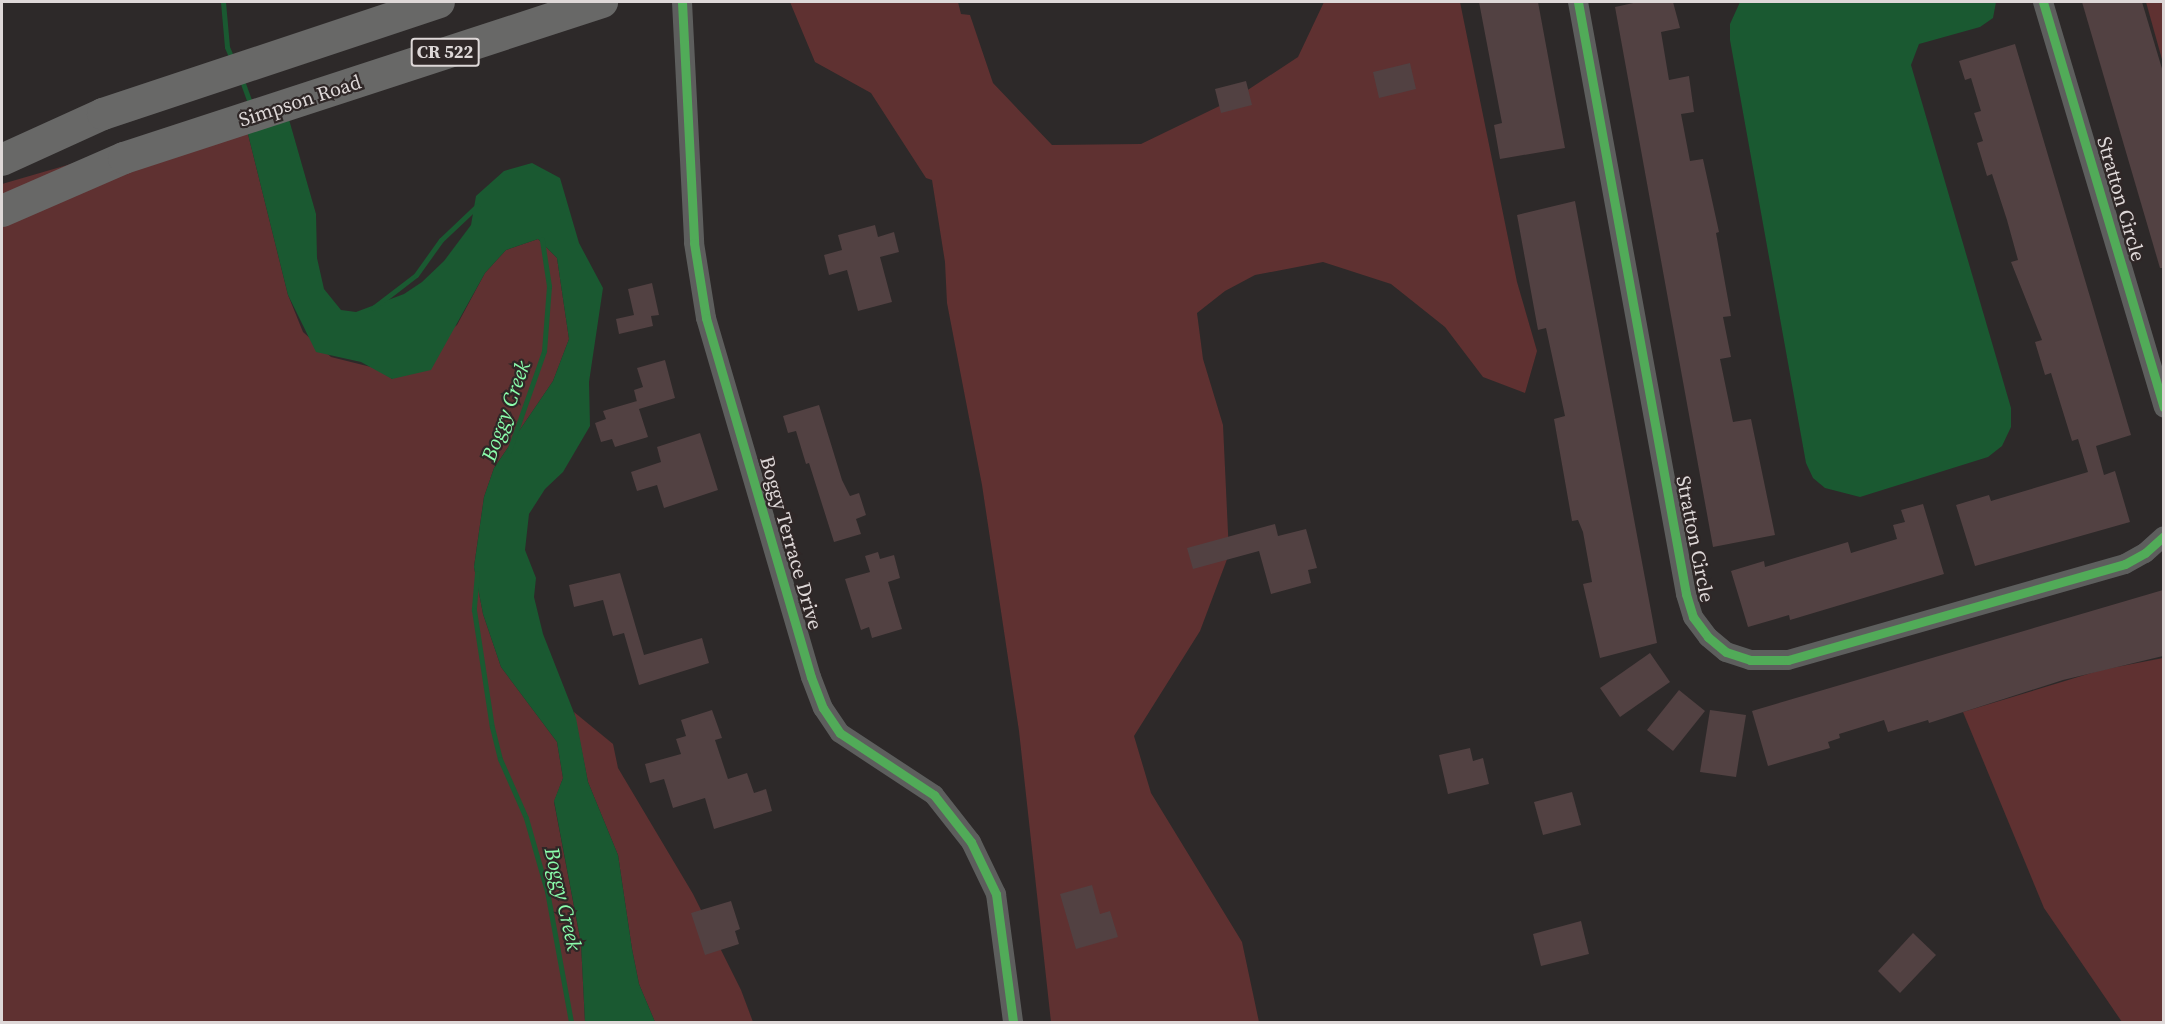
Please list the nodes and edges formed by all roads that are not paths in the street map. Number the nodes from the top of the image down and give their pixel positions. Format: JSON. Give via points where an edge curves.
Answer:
{"nodes":[{"id":1,"x":439,"y":2,"type":"edge"},
{"id":2,"x":602,"y":2,"type":"edge"},
{"id":3,"x":682,"y":2,"type":"edge"},
{"id":4,"x":1578,"y":2,"type":"edge"},
{"id":5,"x":2043,"y":2,"type":"edge"},
{"id":6,"x":2,"y":160,"type":"edge"},
{"id":7,"x":2,"y":211,"type":"edge"},
{"id":8,"x":2163,"y":407,"type":"edge"},
{"id":9,"x":2163,"y":536,"type":"edge"},
{"id":10,"x":1013,"y":1023,"type":"edge"}],
"edges":[{"from":1,"to":6,"type":"main road","number":"CR 522","via":[[103,114]]},
{"from":2,"to":7,"type":"main road","name":"Simpson Road","number":"CR 522","via":[[169,143],[92,170]]},
{"from":3,"to":10,"type":"street","name":"Boggy Terrace Drive","via":[[694,243],[706,318],[811,676],[823,708],[840,733],[934,795],[971,842],[996,894]]},
{"from":4,"to":9,"type":"street","name":"Stratton Circle","via":[[1686,594],[1693,617],[1708,637],[1744,658],[1763,662],[1788,660],[2125,564],[2145,553]]},
{"from":5,"to":8,"type":"street","name":"Stratton Circle"}]}
